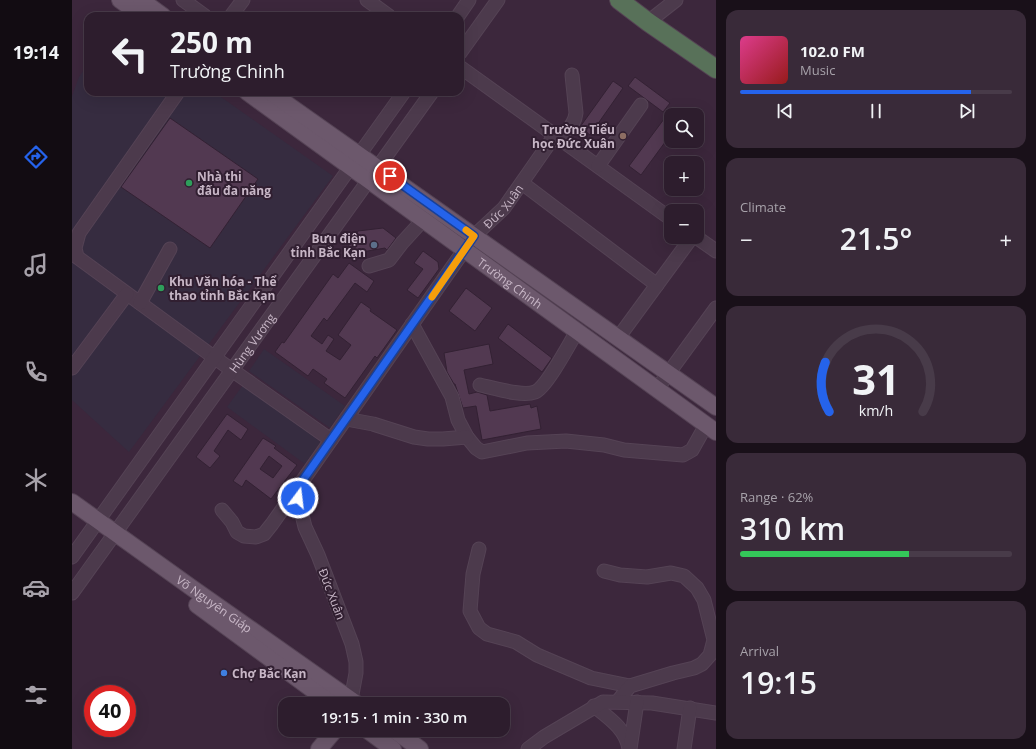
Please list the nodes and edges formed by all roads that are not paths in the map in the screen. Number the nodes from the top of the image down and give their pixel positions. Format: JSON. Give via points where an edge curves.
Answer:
{"nodes":[{"id":1,"x":120,"y":0,"type":"edge"},
{"id":2,"x":141,"y":0,"type":"edge"},
{"id":3,"x":183,"y":0,"type":"edge"},
{"id":4,"x":243,"y":0,"type":"edge"},
{"id":5,"x":469,"y":0,"type":"edge"},
{"id":6,"x":498,"y":0,"type":"edge"},
{"id":7,"x":619,"y":0,"type":"edge"},
{"id":8,"x":676,"y":0,"type":"edge"},
{"id":9,"x":374,"y":2,"type":"edge"},
{"id":10,"x":136,"y":12,"type":"edge"},
{"id":11,"x":158,"y":12,"type":"edge"},
{"id":12,"x":200,"y":12,"type":"edge"},
{"id":13,"x":234,"y":12,"type":"edge"},
{"id":14,"x":385,"y":12,"type":"edge"},
{"id":15,"x":461,"y":12,"type":"edge"},
{"id":16,"x":648,"y":22,"type":"junction"},
{"id":17,"x":464,"y":47,"type":"edge"},
{"id":18,"x":716,"y":68,"type":"edge"},
{"id":19,"x":464,"y":70,"type":"edge"},
{"id":20,"x":572,"y":74,"type":"dead end"},
{"id":21,"x":175,"y":96,"type":"edge"},
{"id":22,"x":253,"y":96,"type":"edge"},
{"id":23,"x":275,"y":96,"type":"edge"},
{"id":24,"x":401,"y":96,"type":"edge"},
{"id":25,"x":429,"y":96,"type":"edge"},
{"id":26,"x":642,"y":105,"type":"dead end"},
{"id":27,"x":558,"y":138,"type":"junction"},
{"id":28,"x":356,"y":161,"type":"junction"},
{"id":29,"x":598,"y":166,"type":"junction"},
{"id":30,"x":373,"y":174,"type":"junction"},
{"id":31,"x":522,"y":183,"type":"junction"},
{"id":32,"x":664,"y":214,"type":"edge"},
{"id":33,"x":423,"y":220,"type":"junction"},
{"id":34,"x":474,"y":236,"type":"junction"},
{"id":35,"x":704,"y":243,"type":"edge"},
{"id":36,"x":687,"y":244,"type":"edge"},
{"id":37,"x":170,"y":249,"type":"dead end"},
{"id":38,"x":465,"y":250,"type":"junction"},
{"id":39,"x":716,"y":251,"type":"edge"},
{"id":40,"x":369,"y":266,"type":"dead end"},
{"id":41,"x":657,"y":285,"type":"junction"},
{"id":42,"x":127,"y":294,"type":"junction"},
{"id":43,"x":140,"y":303,"type":"junction"},
{"id":44,"x":715,"y":311,"type":"edge"},
{"id":45,"x":587,"y":317,"type":"junction"},
{"id":46,"x":412,"y":324,"type":"junction"},
{"id":47,"x":577,"y":331,"type":"junction"},
{"id":48,"x":618,"y":338,"type":"junction"},
{"id":49,"x":215,"y":358,"type":"junction"},
{"id":50,"x":72,"y":368,"type":"edge"},
{"id":51,"x":232,"y":370,"type":"junction"},
{"id":52,"x":668,"y":373,"type":"junction"},
{"id":53,"x":480,"y":385,"type":"dead end"},
{"id":54,"x":657,"y":389,"type":"junction"},
{"id":55,"x":716,"y":407,"type":"edge"},
{"id":56,"x":346,"y":418,"type":"junction"},
{"id":57,"x":711,"y":428,"type":"edge"},
{"id":58,"x":467,"y":437,"type":"junction"},
{"id":59,"x":331,"y":440,"type":"junction"},
{"id":60,"x":132,"y":474,"type":"junction"},
{"id":61,"x":150,"y":484,"type":"junction"},
{"id":62,"x":296,"y":490,"type":"junction"},
{"id":63,"x":72,"y":502,"type":"edge"},
{"id":64,"x":222,"y":510,"type":"dead end"},
{"id":65,"x":72,"y":516,"type":"edge"},
{"id":66,"x":95,"y":525,"type":"junction"},
{"id":67,"x":112,"y":537,"type":"junction"},
{"id":68,"x":479,"y":549,"type":"dead end"},
{"id":69,"x":72,"y":557,"type":"edge"},
{"id":70,"x":604,"y":571,"type":"dead end"},
{"id":71,"x":72,"y":593,"type":"edge"},
{"id":72,"x":630,"y":686,"type":"junction"},
{"id":73,"x":323,"y":697,"type":"edge"},
{"id":74,"x":343,"y":697,"type":"edge"},
{"id":75,"x":353,"y":697,"type":"edge"},
{"id":76,"x":618,"y":702,"type":"junction"},
{"id":77,"x":637,"y":702,"type":"junction"},
{"id":78,"x":594,"y":706,"type":"junction"},
{"id":79,"x":690,"y":708,"type":"junction"},
{"id":80,"x":716,"y":713,"type":"edge"},
{"id":81,"x":329,"y":737,"type":"edge"},
{"id":82,"x":377,"y":737,"type":"edge"},
{"id":83,"x":404,"y":737,"type":"edge"},
{"id":84,"x":319,"y":749,"type":"edge"},
{"id":85,"x":393,"y":749,"type":"edge"},
{"id":86,"x":420,"y":749,"type":"edge"},
{"id":87,"x":528,"y":749,"type":"edge"},
{"id":88,"x":630,"y":749,"type":"edge"},
{"id":89,"x":684,"y":749,"type":"edge"}],
"edges":[{"from":1,"to":10,"type":"main road"},
{"from":2,"to":11,"type":"main road"},
{"from":3,"to":12,"type":"street"},
{"from":4,"to":13,"type":"street"},
{"from":5,"to":15,"type":"street"},
{"from":6,"to":17,"type":"street"},
{"from":7,"to":16,"type":"highway"},
{"from":8,"to":16,"type":"street"},
{"from":9,"to":14,"type":"street"},
{"from":16,"to":18,"type":"highway"},
{"from":19,"to":27,"type":"street"},
{"from":20,"to":27,"type":"street","name":"Đức Xuân","via":[[576,118]]},
{"from":21,"to":42,"type":"street","via":[[79,233],[75,248],[78,257]]},
{"from":22,"to":28,"type":"main road","name":"Trường Chinh"},
{"from":23,"to":28,"type":"main road","name":"Trường Chinh"},
{"from":24,"to":28,"type":"street","name":"Hùng Vương"},
{"from":25,"to":30,"type":"street","name":"Hùng Vương"},
{"from":26,"to":29,"type":"street"},
{"from":27,"to":29,"type":"street"},
{"from":27,"to":31,"type":"street","name":"Đức Xuân"},
{"from":28,"to":30,"type":"main road","name":"Trường Chinh"},
{"from":28,"to":49,"type":"street","name":"Hùng Vương"},
{"from":29,"to":32,"type":"street"},
{"from":30,"to":33,"type":"main road","name":"Trường Chinh"},
{"from":30,"to":34,"type":"main road","name":"Trường Chinh"},
{"from":30,"to":51,"type":"street","name":"Hùng Vương"},
{"from":31,"to":34,"type":"street","name":"Đức Xuân","via":[[504,208]]},
{"from":31,"to":41,"type":"street"},
{"from":33,"to":38,"type":"main road","name":"Trường Chinh"},
{"from":33,"to":40,"type":"street","via":[[389,260]]},
{"from":34,"to":38,"type":"street","name":"Đức Xuân"},
{"from":34,"to":45,"type":"main road","name":"Trường Chinh"},
{"from":35,"to":39,"type":"street"},
{"from":36,"to":41,"type":"street"},
{"from":37,"to":43,"type":"street"},
{"from":38,"to":46,"type":"street","name":"Đức Xuân"},
{"from":38,"to":47,"type":"main road","name":"Trường Chinh"},
{"from":41,"to":48,"type":"street"},
{"from":42,"to":43,"type":"street"},
{"from":42,"to":50,"type":"street"},
{"from":43,"to":49,"type":"street"},
{"from":44,"to":52,"type":"street"},
{"from":45,"to":47,"type":"main road"},
{"from":45,"to":48,"type":"main road","name":"Trường Chinh"},
{"from":46,"to":56,"type":"street","name":"Đức Xuân"},
{"from":46,"to":58,"type":"street","via":[[452,397],[458,420]]},
{"from":47,"to":53,"type":"street","via":[[544,385],[535,392],[519,394]]},
{"from":47,"to":54,"type":"main road","name":"Trường Chinh"},
{"from":48,"to":52,"type":"main road","name":"Trường Chinh"},
{"from":49,"to":51,"type":"street"},
{"from":49,"to":60,"type":"street","name":"Hùng Vương"},
{"from":51,"to":59,"type":"street"},
{"from":51,"to":61,"type":"street","name":"Hùng Vương"},
{"from":52,"to":54,"type":"street"},
{"from":52,"to":55,"type":"main road","name":"Trường Chinh"},
{"from":54,"to":57,"type":"main road","name":"Trường Chinh"},
{"from":56,"to":58,"type":"street","via":[[414,437]]},
{"from":56,"to":59,"type":"street","name":"Đức Xuân"},
{"from":57,"to":58,"type":"street","via":[[692,450],[682,455],[566,441],[528,443],[482,452]]},
{"from":59,"to":62,"type":"street","name":"Đức Xuân"},
{"from":60,"to":61,"type":"street"},
{"from":60,"to":66,"type":"street","name":"Hùng Vương"},
{"from":61,"to":67,"type":"street","name":"Hùng Vương"},
{"from":62,"to":64,"type":"street","name":"Đức Xuân","via":[[264,534],[256,537],[244,536],[237,532]]},
{"from":62,"to":75,"type":"street","name":"Đức Xuân","via":[[305,526],[352,644],[356,662]]},
{"from":63,"to":66,"type":"main road","name":"Võ Nguyên Giáp"},
{"from":65,"to":66,"type":"main road","name":"Võ Nguyên Giáp"},
{"from":66,"to":67,"type":"main road","name":"Võ Nguyên Giáp"},
{"from":66,"to":69,"type":"street","name":"Hùng Vương"},
{"from":67,"to":71,"type":"street","name":"Hùng Vương"},
{"from":67,"to":73,"type":"main road","name":"Võ Nguyên Giáp"},
{"from":67,"to":74,"type":"main road","name":"Võ Nguyên Giáp"},
{"from":68,"to":72,"type":"street","via":[[473,574],[470,611],[479,628],[487,634],[516,642],[537,655],[591,678]]},
{"from":70,"to":72,"type":"street","via":[[627,576],[671,573],[684,576],[697,588],[704,600],[714,640],[706,661],[694,668]]},
{"from":72,"to":76,"type":"street"},
{"from":76,"to":77,"type":"street"},
{"from":76,"to":78,"type":"street","via":[[603,702]]},
{"from":77,"to":79,"type":"street"},
{"from":77,"to":88,"type":"street"},
{"from":78,"to":87,"type":"street"},
{"from":78,"to":88,"type":"street","via":[[616,724],[628,740]]},
{"from":79,"to":80,"type":"street"},
{"from":79,"to":89,"type":"street"},
{"from":81,"to":84,"type":"main road"},
{"from":82,"to":85,"type":"main road"},
{"from":83,"to":86,"type":"main road"}]}
